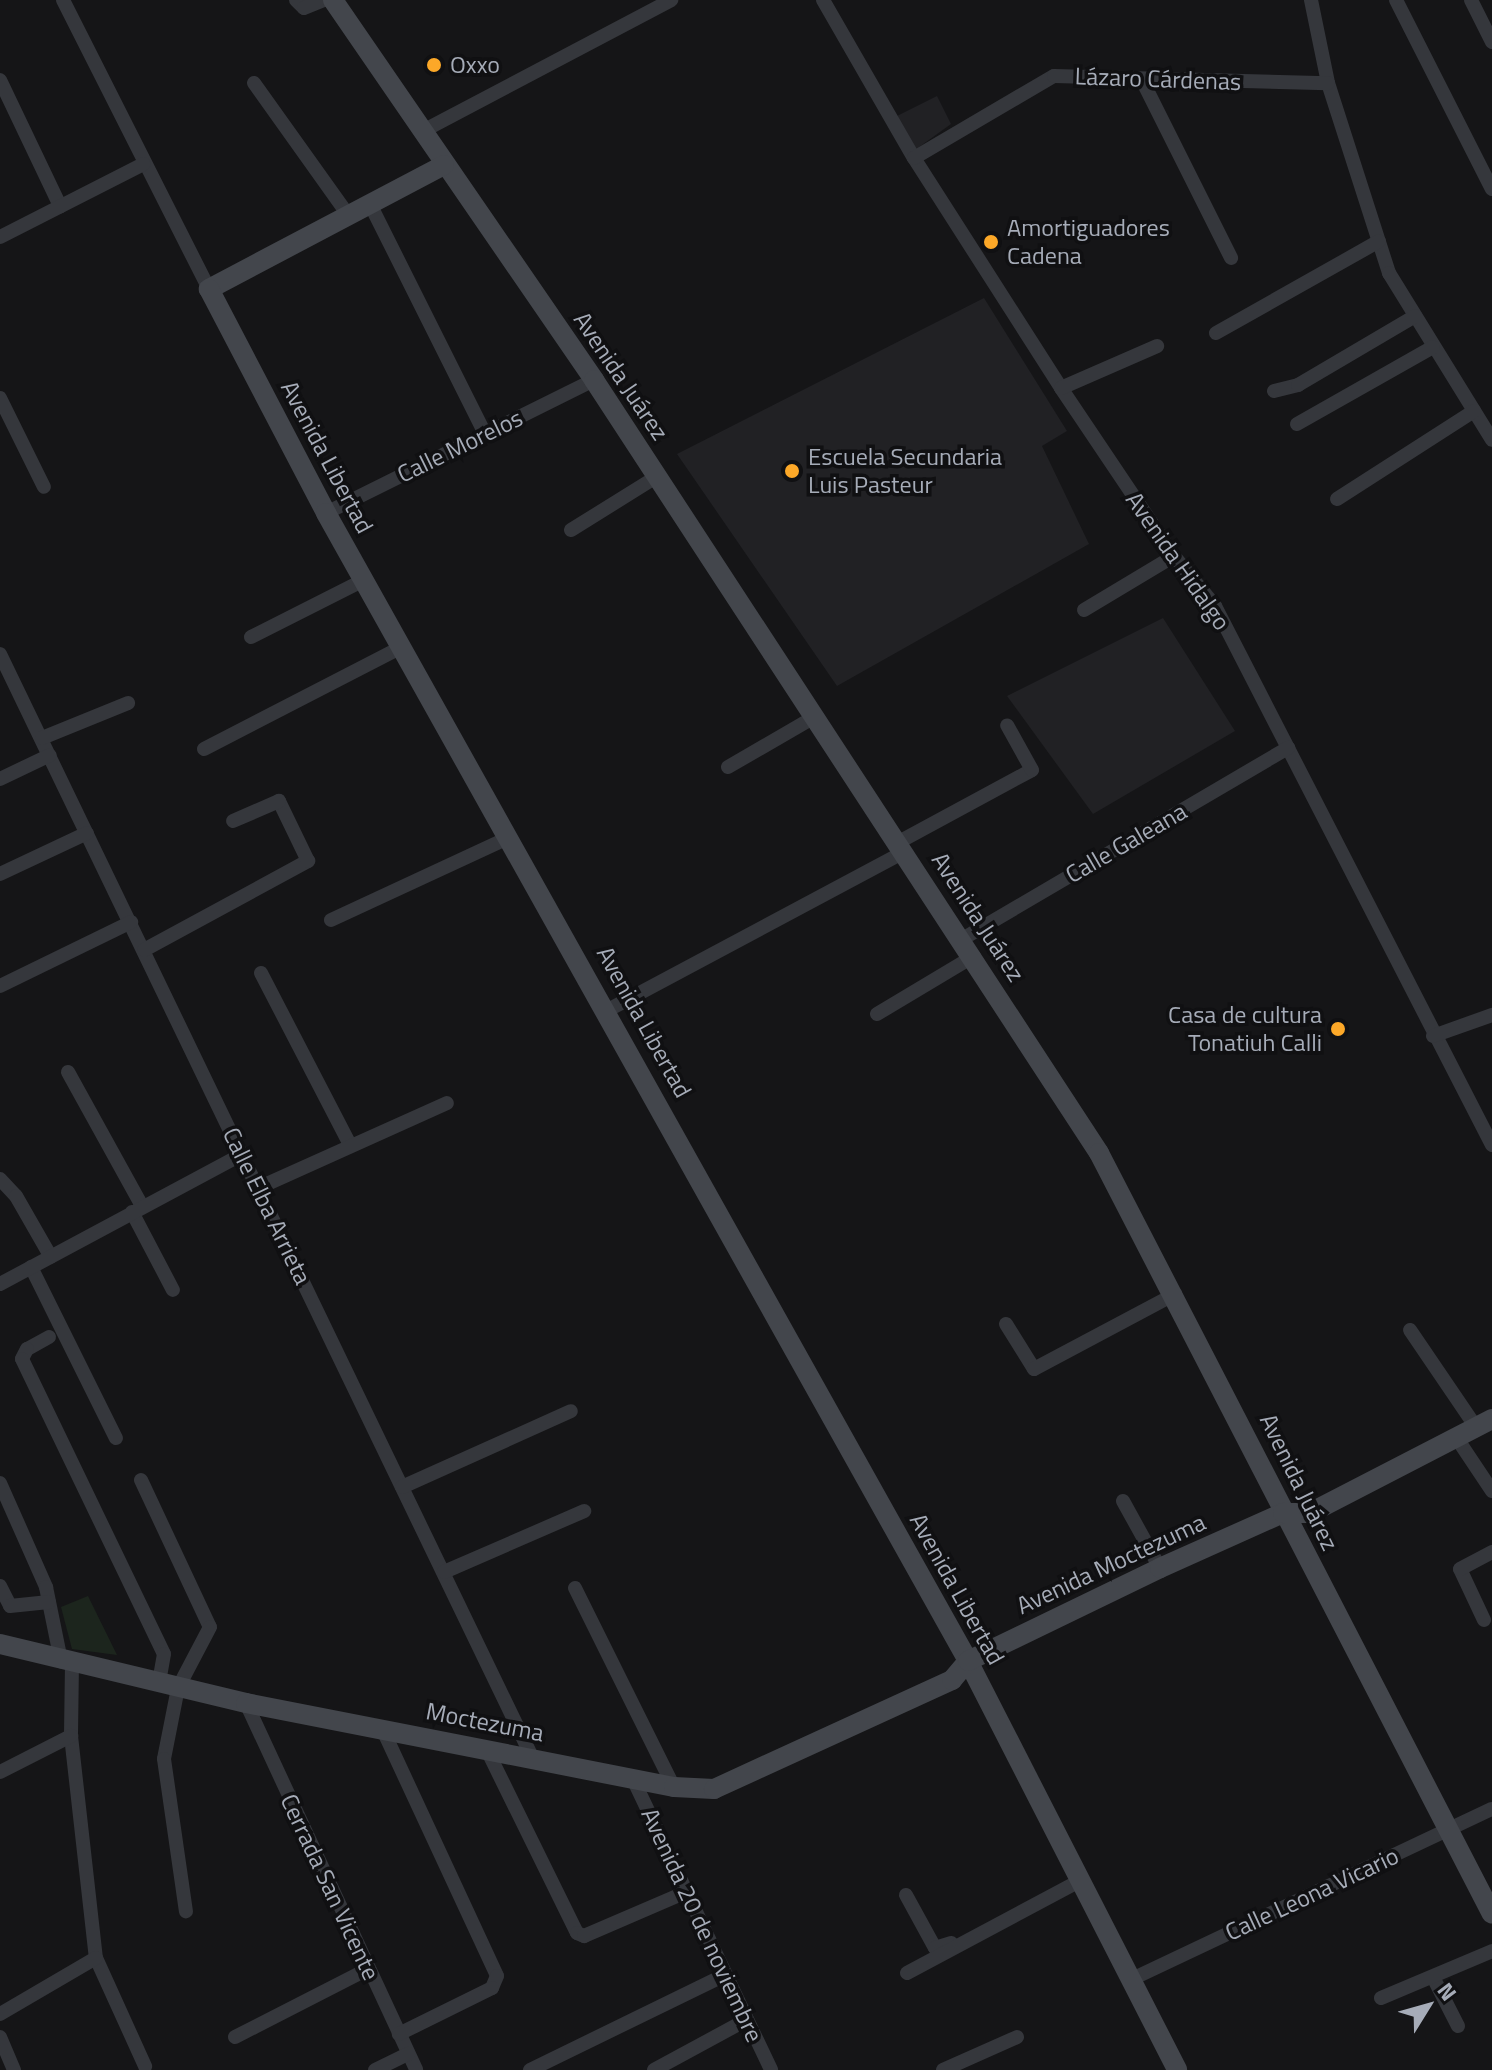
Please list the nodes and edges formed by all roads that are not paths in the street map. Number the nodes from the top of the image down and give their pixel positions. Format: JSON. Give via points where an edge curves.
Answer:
{"nodes":[{"id":1,"x":63,"y":0,"type":"edge"},
{"id":2,"x":296,"y":0,"type":"edge"},
{"id":3,"x":324,"y":0,"type":"edge"},
{"id":4,"x":333,"y":0,"type":"edge"},
{"id":5,"x":823,"y":0,"type":"edge"},
{"id":6,"x":1311,"y":0,"type":"edge"},
{"id":7,"x":1396,"y":0,"type":"edge"},
{"id":8,"x":1471,"y":0,"type":"edge"},
{"id":9,"x":663,"y":2,"type":"edge"},
{"id":10,"x":1492,"y":42,"type":"edge"},
{"id":11,"x":0,"y":80,"type":"edge"},
{"id":12,"x":1142,"y":80,"type":"junction"},
{"id":13,"x":254,"y":83,"type":"dead end"},
{"id":14,"x":1328,"y":83,"type":"junction"},
{"id":15,"x":421,"y":132,"type":"junction"},
{"id":16,"x":914,"y":158,"type":"junction"},
{"id":17,"x":143,"y":164,"type":"junction"},
{"id":18,"x":444,"y":165,"type":"junction"},
{"id":19,"x":1492,"y":189,"type":"edge"},
{"id":20,"x":370,"y":204,"type":"junction"},
{"id":21,"x":60,"y":206,"type":"junction"},
{"id":22,"x":348,"y":215,"type":"junction"},
{"id":23,"x":0,"y":237,"type":"edge"},
{"id":24,"x":1379,"y":241,"type":"junction"},
{"id":25,"x":1231,"y":258,"type":"dead end"},
{"id":26,"x":209,"y":289,"type":"junction"},
{"id":27,"x":1415,"y":316,"type":"junction"},
{"id":28,"x":1216,"y":333,"type":"dead end"},
{"id":29,"x":1157,"y":346,"type":"dead end"},
{"id":30,"x":1433,"y":347,"type":"junction"},
{"id":31,"x":594,"y":380,"type":"junction"},
{"id":32,"x":1061,"y":388,"type":"junction"},
{"id":33,"x":1274,"y":391,"type":"dead end"},
{"id":34,"x":0,"y":398,"type":"edge"},
{"id":35,"x":1474,"y":411,"type":"junction"},
{"id":36,"x":1297,"y":424,"type":"dead end"},
{"id":37,"x":485,"y":434,"type":"junction"},
{"id":38,"x":1492,"y":440,"type":"edge"},
{"id":39,"x":656,"y":477,"type":"junction"},
{"id":40,"x":44,"y":487,"type":"dead end"},
{"id":41,"x":1337,"y":499,"type":"dead end"},
{"id":42,"x":326,"y":513,"type":"junction"},
{"id":43,"x":571,"y":530,"type":"dead end"},
{"id":44,"x":1174,"y":556,"type":"junction"},
{"id":45,"x":364,"y":580,"type":"junction"},
{"id":46,"x":1084,"y":610,"type":"dead end"},
{"id":47,"x":251,"y":637,"type":"dead end"},
{"id":48,"x":402,"y":647,"type":"junction"},
{"id":49,"x":0,"y":654,"type":"edge"},
{"id":50,"x":128,"y":703,"type":"dead end"},
{"id":51,"x":816,"y":716,"type":"junction"},
{"id":52,"x":1007,"y":725,"type":"dead end"},
{"id":53,"x":42,"y":738,"type":"junction"},
{"id":54,"x":1288,"y":748,"type":"junction"},
{"id":55,"x":204,"y":749,"type":"dead end"},
{"id":56,"x":50,"y":755,"type":"junction"},
{"id":57,"x":728,"y":767,"type":"dead end"},
{"id":58,"x":0,"y":779,"type":"edge"},
{"id":59,"x":233,"y":821,"type":"dead end"},
{"id":60,"x":87,"y":833,"type":"junction"},
{"id":61,"x":510,"y":837,"type":"junction"},
{"id":62,"x":901,"y":848,"type":"junction"},
{"id":63,"x":0,"y":874,"type":"edge"},
{"id":64,"x":331,"y":920,"type":"dead end"},
{"id":65,"x":131,"y":922,"type":"junction"},
{"id":66,"x":969,"y":947,"type":"junction"},
{"id":67,"x":144,"y":950,"type":"junction"},
{"id":68,"x":261,"y":973,"type":"dead end"},
{"id":69,"x":0,"y":986,"type":"edge"},
{"id":70,"x":608,"y":1010,"type":"junction"},
{"id":71,"x":877,"y":1014,"type":"dead end"},
{"id":72,"x":1492,"y":1015,"type":"edge"},
{"id":73,"x":1433,"y":1036,"type":"junction"},
{"id":74,"x":68,"y":1072,"type":"dead end"},
{"id":75,"x":447,"y":1103,"type":"dead end"},
{"id":76,"x":350,"y":1145,"type":"junction"},
{"id":77,"x":1492,"y":1145,"type":"edge"},
{"id":78,"x":242,"y":1154,"type":"junction"},
{"id":79,"x":0,"y":1179,"type":"edge"},
{"id":80,"x":258,"y":1188,"type":"junction"},
{"id":81,"x":137,"y":1209,"type":"junction"},
{"id":82,"x":51,"y":1257,"type":"junction"},
{"id":83,"x":31,"y":1267,"type":"junction"},
{"id":84,"x":0,"y":1284,"type":"edge"},
{"id":85,"x":173,"y":1290,"type":"dead end"},
{"id":86,"x":1175,"y":1294,"type":"junction"},
{"id":87,"x":1006,"y":1324,"type":"dead end"},
{"id":88,"x":1410,"y":1330,"type":"dead end"},
{"id":89,"x":49,"y":1337,"type":"dead end"},
{"id":90,"x":571,"y":1411,"type":"dead end"},
{"id":91,"x":1484,"y":1423,"type":"edge"},
{"id":92,"x":1456,"y":1437,"type":"junction"},
{"id":93,"x":116,"y":1438,"type":"dead end"},
{"id":94,"x":141,"y":1480,"type":"dead end"},
{"id":95,"x":0,"y":1483,"type":"edge"},
{"id":96,"x":402,"y":1487,"type":"junction"},
{"id":97,"x":1492,"y":1491,"type":"edge"},
{"id":98,"x":1123,"y":1501,"type":"dead end"},
{"id":99,"x":584,"y":1511,"type":"dead end"},
{"id":100,"x":1283,"y":1513,"type":"junction"},
{"id":101,"x":1492,"y":1552,"type":"edge"},
{"id":102,"x":1160,"y":1568,"type":"junction"},
{"id":103,"x":444,"y":1572,"type":"junction"},
{"id":104,"x":0,"y":1586,"type":"edge"},
{"id":105,"x":575,"y":1588,"type":"dead end"},
{"id":106,"x":49,"y":1602,"type":"junction"},
{"id":107,"x":1484,"y":1620,"type":"dead end"},
{"id":108,"x":0,"y":1644,"type":"edge"},
{"id":109,"x":968,"y":1661,"type":"junction"},
{"id":110,"x":67,"y":1662,"type":"junction"},
{"id":111,"x":168,"y":1686,"type":"junction"},
{"id":112,"x":246,"y":1703,"type":"junction"},
{"id":113,"x":382,"y":1728,"type":"junction"},
{"id":114,"x":71,"y":1736,"type":"junction"},
{"id":115,"x":486,"y":1748,"type":"junction"},
{"id":116,"x":533,"y":1759,"type":"junction"},
{"id":117,"x":0,"y":1772,"type":"edge"},
{"id":118,"x":633,"y":1779,"type":"junction"},
{"id":119,"x":674,"y":1787,"type":"junction"},
{"id":120,"x":714,"y":1789,"type":"joint"},
{"id":121,"x":1492,"y":1809,"type":"edge"},
{"id":122,"x":1449,"y":1830,"type":"junction"},
{"id":123,"x":1081,"y":1880,"type":"junction"},
{"id":124,"x":686,"y":1892,"type":"junction"},
{"id":125,"x":906,"y":1895,"type":"dead end"},
{"id":126,"x":186,"y":1911,"type":"dead end"},
{"id":127,"x":1492,"y":1914,"type":"edge"},
{"id":128,"x":973,"y":1934,"type":"junction"},
{"id":129,"x":1492,"y":1951,"type":"edge"},
{"id":130,"x":96,"y":1958,"type":"junction"},
{"id":131,"x":368,"y":1969,"type":"junction"},
{"id":132,"x":907,"y":1973,"type":"dead end"},
{"id":133,"x":725,"y":1975,"type":"junction"},
{"id":134,"x":1433,"y":1977,"type":"junction"},
{"id":135,"x":1132,"y":1979,"type":"junction"},
{"id":136,"x":1381,"y":1998,"type":"dead end"},
{"id":137,"x":0,"y":2014,"type":"edge"},
{"id":138,"x":746,"y":2020,"type":"junction"},
{"id":139,"x":1458,"y":2026,"type":"dead end"},
{"id":140,"x":399,"y":2034,"type":"junction"},
{"id":141,"x":0,"y":2037,"type":"edge"},
{"id":142,"x":235,"y":2037,"type":"dead end"},
{"id":143,"x":1017,"y":2037,"type":"dead end"},
{"id":144,"x":408,"y":2054,"type":"junction"},
{"id":145,"x":145,"y":2066,"type":"dead end"},
{"id":146,"x":538,"y":2068,"type":"edge"},
{"id":147,"x":14,"y":2070,"type":"edge"},
{"id":148,"x":375,"y":2070,"type":"edge"},
{"id":149,"x":416,"y":2070,"type":"edge"},
{"id":150,"x":654,"y":2070,"type":"edge"},
{"id":151,"x":771,"y":2070,"type":"edge"},
{"id":152,"x":943,"y":2070,"type":"edge"},
{"id":153,"x":1177,"y":2070,"type":"edge"}],
"edges":[{"from":1,"to":17,"type":"street","name":"Avenida Libertad"},
{"from":2,"to":3,"type":"street","via":[[304,8]]},
{"from":4,"to":15,"type":"street","name":"Avenida Juárez"},
{"from":5,"to":16,"type":"street","name":"Avenida Hidalgo"},
{"from":6,"to":14,"type":"street"},
{"from":7,"to":19,"type":"street"},
{"from":8,"to":10,"type":"street"},
{"from":9,"to":15,"type":"street"},
{"from":11,"to":21,"type":"street"},
{"from":12,"to":14,"type":"street","name":"Lázaro Cárdenas"},
{"from":12,"to":16,"type":"street","name":"Lázaro Cárdenas","via":[[1054,76]]},
{"from":12,"to":25,"type":"street"},
{"from":13,"to":22,"type":"street"},
{"from":14,"to":24,"type":"street"},
{"from":15,"to":18,"type":"street","name":"Avenida Juárez"},
{"from":16,"to":32,"type":"street","name":"Avenida Hidalgo"},
{"from":17,"to":21,"type":"street"},
{"from":17,"to":26,"type":"street","name":"Avenida Libertad"},
{"from":18,"to":20,"type":"street"},
{"from":18,"to":31,"type":"street","name":"Avenida Juárez"},
{"from":20,"to":22,"type":"street"},
{"from":20,"to":37,"type":"street"},
{"from":21,"to":23,"type":"street"},
{"from":22,"to":26,"type":"street"},
{"from":24,"to":27,"type":"street","via":[[1389,273]]},
{"from":24,"to":28,"type":"street"},
{"from":26,"to":42,"type":"street","name":"Avenida Libertad"},
{"from":27,"to":30,"type":"street"},
{"from":27,"to":33,"type":"street","via":[[1298,385]]},
{"from":29,"to":32,"type":"street"},
{"from":30,"to":35,"type":"street"},
{"from":30,"to":36,"type":"street"},
{"from":31,"to":37,"type":"street","name":"Calle Morelos"},
{"from":31,"to":39,"type":"street","name":"Avenida Juárez"},
{"from":32,"to":44,"type":"street","name":"Avenida Hidalgo"},
{"from":34,"to":40,"type":"street"},
{"from":35,"to":38,"type":"street"},
{"from":35,"to":41,"type":"street"},
{"from":37,"to":42,"type":"street","name":"Calle Morelos"},
{"from":39,"to":43,"type":"street"},
{"from":39,"to":51,"type":"street","name":"Avenida Juárez"},
{"from":42,"to":45,"type":"street","name":"Avenida Libertad"},
{"from":44,"to":46,"type":"street"},
{"from":44,"to":54,"type":"street","name":"Avenida Hidalgo","via":[[1215,606]]},
{"from":45,"to":47,"type":"street"},
{"from":45,"to":48,"type":"street","name":"Avenida Libertad"},
{"from":48,"to":55,"type":"street"},
{"from":48,"to":61,"type":"street","name":"Avenida Libertad"},
{"from":49,"to":53,"type":"street","name":"Calle Elba Arrieta"},
{"from":50,"to":53,"type":"street"},
{"from":51,"to":57,"type":"street"},
{"from":51,"to":62,"type":"street","name":"Avenida Juárez"},
{"from":52,"to":62,"type":"street","via":[[1032,770]]},
{"from":53,"to":56,"type":"street","name":"Calle Elba Arrieta"},
{"from":54,"to":66,"type":"street","name":"Calle Galeana"},
{"from":54,"to":73,"type":"street","name":"Avenida Hidalgo"},
{"from":56,"to":58,"type":"street"},
{"from":56,"to":60,"type":"street","name":"Calle Elba Arrieta"},
{"from":59,"to":67,"type":"street","via":[[279,801],[308,861]]},
{"from":60,"to":63,"type":"street"},
{"from":60,"to":65,"type":"street","name":"Calle Elba Arrieta"},
{"from":61,"to":64,"type":"street"},
{"from":61,"to":70,"type":"street","name":"Avenida Libertad"},
{"from":62,"to":66,"type":"street","name":"Avenida Juárez"},
{"from":62,"to":70,"type":"street"},
{"from":65,"to":67,"type":"street","name":"Calle Elba Arrieta"},
{"from":65,"to":69,"type":"street"},
{"from":66,"to":71,"type":"street","name":"Calle Galeana"},
{"from":66,"to":86,"type":"street","name":"Avenida Juárez","via":[[1099,1153]]},
{"from":67,"to":78,"type":"street","name":"Calle Elba Arrieta"},
{"from":68,"to":76,"type":"street"},
{"from":70,"to":109,"type":"street","name":"Avenida Libertad"},
{"from":72,"to":73,"type":"street"},
{"from":73,"to":77,"type":"street","name":"Avenida Hidalgo"},
{"from":74,"to":81,"type":"street"},
{"from":75,"to":76,"type":"street"},
{"from":76,"to":80,"type":"street"},
{"from":78,"to":80,"type":"street","name":"Calle Elba Arrieta"},
{"from":78,"to":81,"type":"street"},
{"from":79,"to":82,"type":"street","via":[[16,1196]]},
{"from":80,"to":96,"type":"street","name":"Calle Elba Arrieta"},
{"from":81,"to":82,"type":"street"},
{"from":81,"to":85,"type":"street"},
{"from":82,"to":83,"type":"street"},
{"from":83,"to":84,"type":"street"},
{"from":83,"to":93,"type":"street"},
{"from":86,"to":87,"type":"street","via":[[1034,1369]]},
{"from":86,"to":100,"type":"street","name":"Avenida Juárez"},
{"from":88,"to":91,"type":"street"},
{"from":89,"to":111,"type":"street","via":[[27,1349],[22,1359],[164,1654]]},
{"from":90,"to":96,"type":"street"},
{"from":91,"to":92,"type":"street","name":"Avenida Moctezuma"},
{"from":92,"to":97,"type":"street"},
{"from":92,"to":100,"type":"street","name":"Avenida Moctezuma","via":[[1310,1513]]},
{"from":94,"to":111,"type":"street","via":[[210,1627]]},
{"from":95,"to":106,"type":"street"},
{"from":96,"to":103,"type":"street","name":"Calle Elba Arrieta"},
{"from":98,"to":102,"type":"street"},
{"from":99,"to":103,"type":"street"},
{"from":100,"to":102,"type":"street","name":"Avenida Moctezuma"},
{"from":100,"to":122,"type":"street","name":"Avenida Juárez"},
{"from":101,"to":107,"type":"street","via":[[1460,1569]]},
{"from":102,"to":109,"type":"street","name":"Avenida Moctezuma"},
{"from":103,"to":116,"type":"street","name":"Calle Elba Arrieta"},
{"from":104,"to":106,"type":"street","via":[[10,1606]]},
{"from":105,"to":119,"type":"street"},
{"from":106,"to":110,"type":"street"},
{"from":108,"to":110,"type":"street","name":"Moctezuma"},
{"from":109,"to":120,"type":"street","name":"Avenida Moctezuma","via":[[952,1680]]},
{"from":109,"to":123,"type":"street","name":"Avenida Libertad"},
{"from":110,"to":111,"type":"street","name":"Moctezuma"},
{"from":110,"to":114,"type":"street"},
{"from":111,"to":112,"type":"street","name":"Moctezuma"},
{"from":111,"to":126,"type":"street","via":[[164,1759]]},
{"from":112,"to":113,"type":"street","name":"Moctezuma"},
{"from":112,"to":131,"type":"street","name":"Cerrada San Vicente"},
{"from":113,"to":115,"type":"street","name":"Moctezuma"},
{"from":113,"to":140,"type":"street","via":[[497,1976],[492,1988]]},
{"from":114,"to":117,"type":"street"},
{"from":114,"to":130,"type":"street"},
{"from":115,"to":116,"type":"street","name":"Moctezuma"},
{"from":115,"to":124,"type":"street","via":[[577,1933],[584,1936]]},
{"from":116,"to":118,"type":"street","name":"Moctezuma"},
{"from":118,"to":119,"type":"street","name":"Moctezuma"},
{"from":118,"to":124,"type":"street","name":"Avenida 20 de noviembre"},
{"from":119,"to":120,"type":"street","name":"Moctezuma"},
{"from":121,"to":122,"type":"street","name":"Calle Leona Vicario"},
{"from":122,"to":127,"type":"street","name":"Avenida Juárez"},
{"from":122,"to":135,"type":"street","name":"Calle Leona Vicario"},
{"from":123,"to":128,"type":"street"},
{"from":123,"to":135,"type":"street","name":"Avenida Libertad"},
{"from":124,"to":133,"type":"street","name":"Avenida 20 de noviembre"},
{"from":125,"to":128,"type":"street","via":[[935,1948]]},
{"from":128,"to":132,"type":"street"},
{"from":129,"to":134,"type":"street"},
{"from":130,"to":137,"type":"street"},
{"from":130,"to":145,"type":"street"},
{"from":131,"to":140,"type":"street","name":"Cerrada San Vicente"},
{"from":131,"to":142,"type":"street"},
{"from":133,"to":138,"type":"street","name":"Avenida 20 de noviembre"},
{"from":133,"to":146,"type":"street"},
{"from":134,"to":136,"type":"street"},
{"from":134,"to":139,"type":"street"},
{"from":135,"to":153,"type":"street","name":"Avenida Libertad"},
{"from":138,"to":150,"type":"street"},
{"from":138,"to":151,"type":"street","name":"Avenida 20 de noviembre"},
{"from":140,"to":144,"type":"street","name":"Cerrada San Vicente"},
{"from":141,"to":147,"type":"street"},
{"from":143,"to":152,"type":"street"},
{"from":144,"to":148,"type":"street"},
{"from":144,"to":149,"type":"street","name":"Cerrada San Vicente"}]}
